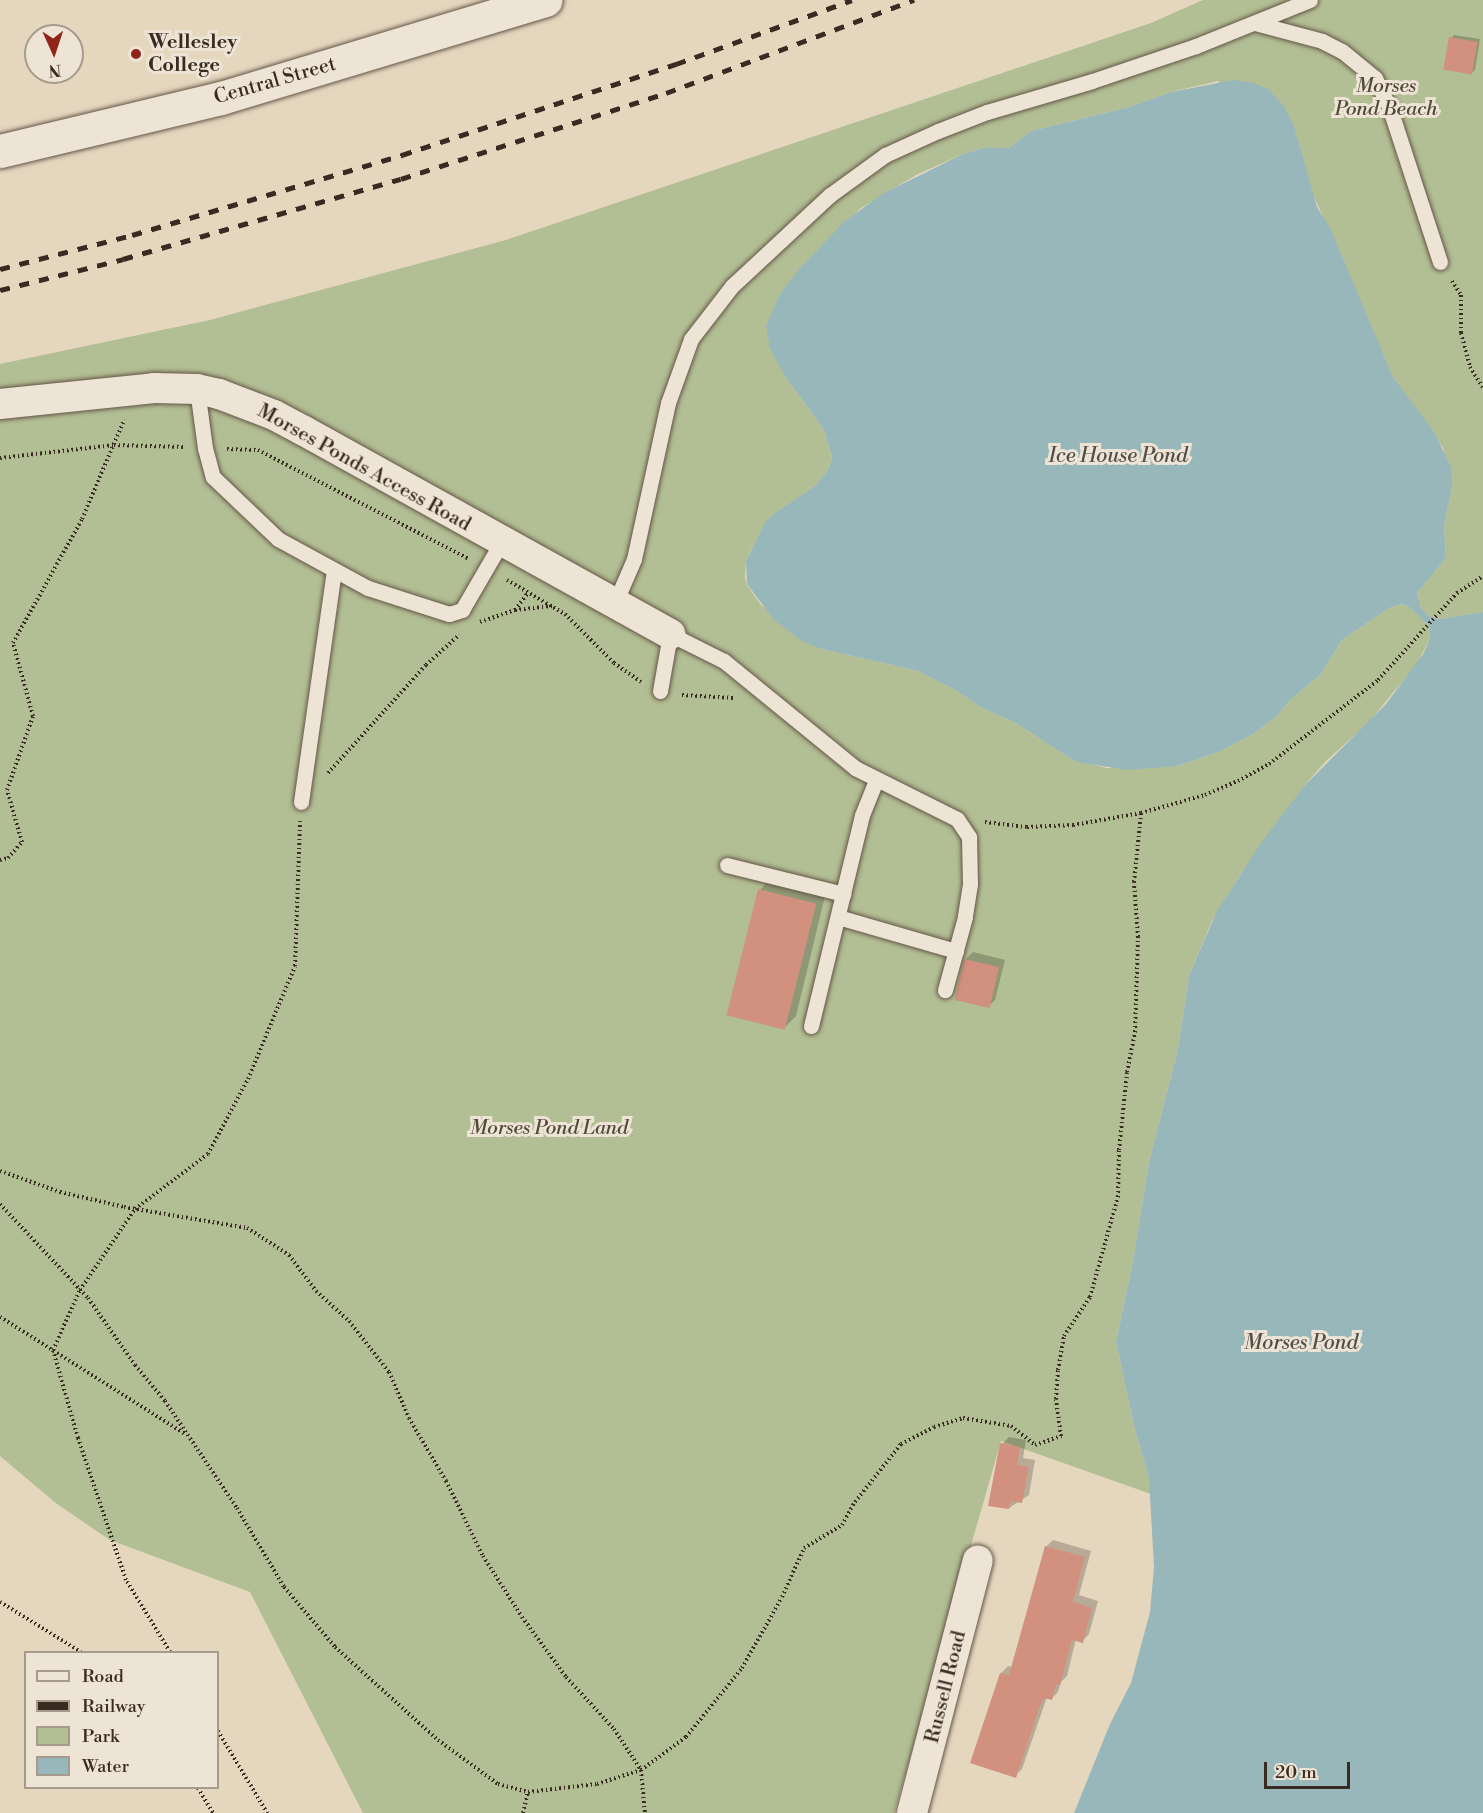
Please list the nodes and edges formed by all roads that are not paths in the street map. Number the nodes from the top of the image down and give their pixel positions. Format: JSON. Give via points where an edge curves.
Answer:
{"nodes":[{"id":1,"x":546,"y":0,"type":"edge"},
{"id":2,"x":1310,"y":0,"type":"edge"},
{"id":3,"x":1255,"y":23,"type":"junction"},
{"id":4,"x":0,"y":151,"type":"edge"},
{"id":5,"x":1440,"y":262,"type":"road end"},
{"id":6,"x":197,"y":388,"type":"junction"},
{"id":7,"x":0,"y":404,"type":"edge"},
{"id":8,"x":501,"y":543,"type":"junction"},
{"id":9,"x":334,"y":570,"type":"junction"},
{"id":10,"x":615,"y":603,"type":"junction"},
{"id":11,"x":670,"y":634,"type":"junction"},
{"id":12,"x":660,"y":691,"type":"road end"},
{"id":13,"x":876,"y":780,"type":"junction"},
{"id":14,"x":301,"y":802,"type":"road end"},
{"id":15,"x":727,"y":865,"type":"dead end"},
{"id":16,"x":843,"y":894,"type":"junction"},
{"id":17,"x":838,"y":917,"type":"junction"},
{"id":18,"x":956,"y":951,"type":"junction"},
{"id":19,"x":945,"y":990,"type":"dead end"},
{"id":20,"x":811,"y":1026,"type":"dead end"},
{"id":21,"x":978,"y":1560,"type":"dead end"},
{"id":22,"x":912,"y":1813,"type":"edge"}],
"edges":[{"from":1,"to":4,"type":"main road","name":"Central Street","via":[[221,98]]},
{"from":2,"to":3,"type":"lane"},
{"from":3,"to":5,"type":"lane","via":[[1322,41],[1351,57],[1375,78],[1390,109]]},
{"from":3,"to":10,"type":"lane","via":[[938,131],[885,155],[830,195],[732,286],[691,339],[668,403],[634,559]]},
{"from":6,"to":7,"type":"street","name":"Morses Ponds Access Road","via":[[154,387]]},
{"from":6,"to":8,"type":"street","name":"Morses Ponds Access Road","via":[[274,415]]},
{"from":6,"to":9,"type":"lane","via":[[213,477],[278,539]]},
{"from":8,"to":9,"type":"lane","via":[[462,610],[449,614],[368,588]]},
{"from":8,"to":10,"type":"street","name":"Morses Ponds Access Road"},
{"from":9,"to":14,"type":"lane"},
{"from":10,"to":11,"type":"street","name":"Morses Ponds Access Road"},
{"from":11,"to":12,"type":"lane"},
{"from":11,"to":13,"type":"lane","via":[[724,661],[837,756]]},
{"from":13,"to":16,"type":"lane","via":[[862,815]]},
{"from":13,"to":18,"type":"lane","via":[[945,811],[965,828],[971,849],[970,884]]},
{"from":15,"to":16,"type":"lane"},
{"from":16,"to":17,"type":"lane"},
{"from":17,"to":18,"type":"lane"},
{"from":17,"to":20,"type":"lane"},
{"from":18,"to":19,"type":"lane"},
{"from":21,"to":22,"type":"street","name":"Russell Road"}]}
